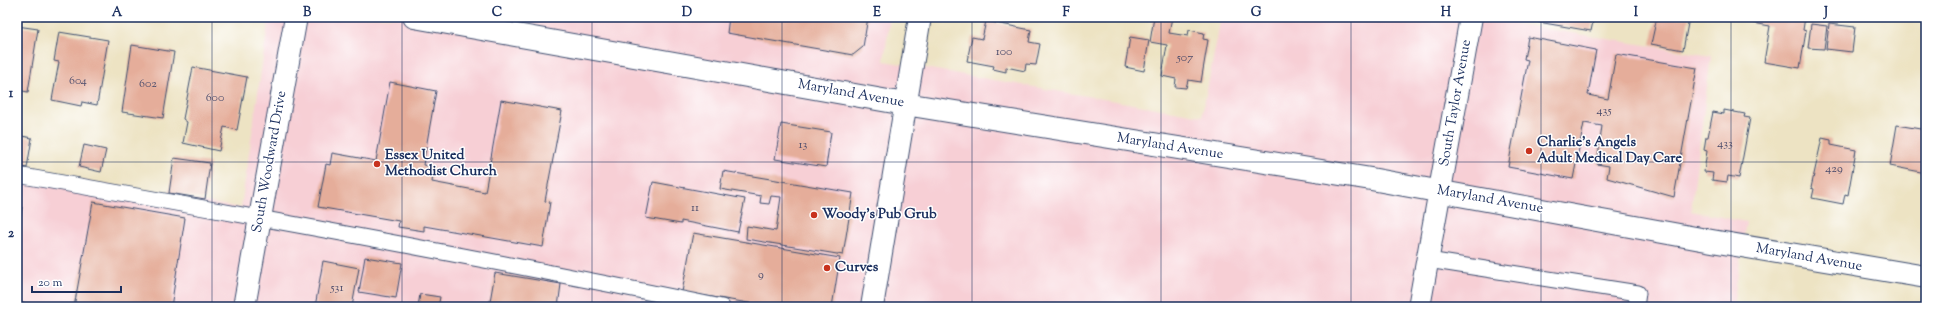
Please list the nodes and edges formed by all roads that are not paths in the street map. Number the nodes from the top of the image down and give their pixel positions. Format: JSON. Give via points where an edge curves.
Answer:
{"nodes":[{"id":1,"x":296,"y":17,"type":"edge"},
{"id":2,"x":414,"y":17,"type":"edge"},
{"id":3,"x":920,"y":17,"type":"edge"},
{"id":4,"x":1471,"y":17,"type":"edge"},
{"id":5,"x":905,"y":104,"type":"junction"},
{"id":6,"x":17,"y":175,"type":"edge"},
{"id":7,"x":1440,"y":191,"type":"junction"},
{"id":8,"x":260,"y":217,"type":"junction"},
{"id":9,"x":1428,"y":260,"type":"junction"},
{"id":10,"x":1926,"y":277,"type":"edge"},
{"id":11,"x":1637,"y":300,"type":"edge"},
{"id":12,"x":244,"y":307,"type":"edge"},
{"id":13,"x":722,"y":307,"type":"edge"},
{"id":14,"x":872,"y":307,"type":"edge"},
{"id":15,"x":1419,"y":307,"type":"edge"}],
"edges":[{"from":1,"to":8,"type":"street","name":"South Woodward Drive"},
{"from":2,"to":5,"type":"street","name":"Maryland Avenue"},
{"from":3,"to":5,"type":"street"},
{"from":4,"to":7,"type":"street","name":"South Taylor Avenue"},
{"from":5,"to":7,"type":"street","name":"Maryland Avenue"},
{"from":5,"to":14,"type":"street"},
{"from":6,"to":8,"type":"lane"},
{"from":7,"to":9,"type":"street","name":"South Taylor Avenue"},
{"from":7,"to":10,"type":"street","name":"Maryland Avenue","via":[[1712,242]]},
{"from":8,"to":12,"type":"street","name":"South Woodward Drive"},
{"from":8,"to":13,"type":"lane"},
{"from":9,"to":11,"type":"lane"},
{"from":9,"to":15,"type":"street","name":"South Taylor Avenue"}]}
